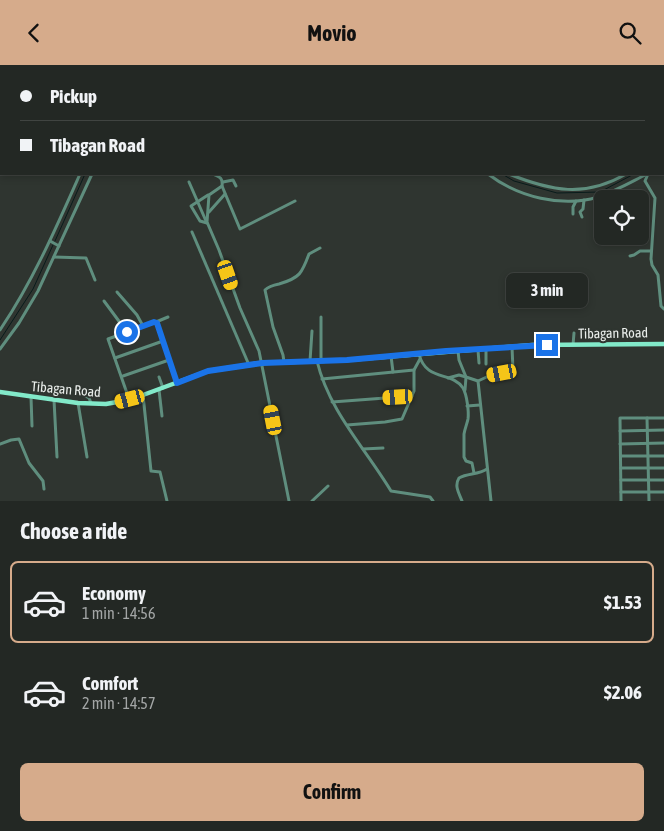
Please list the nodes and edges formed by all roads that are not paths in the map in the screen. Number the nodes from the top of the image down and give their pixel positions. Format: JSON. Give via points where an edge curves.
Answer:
{"nodes":[{"id":1,"x":80,"y":175,"type":"edge"},
{"id":2,"x":92,"y":175,"type":"edge"},
{"id":3,"x":215,"y":175,"type":"edge"},
{"id":4,"x":490,"y":175,"type":"edge"},
{"id":5,"x":511,"y":175,"type":"edge"},
{"id":6,"x":624,"y":175,"type":"edge"},
{"id":7,"x":646,"y":175,"type":"edge"},
{"id":8,"x":648,"y":175,"type":"edge"},
{"id":9,"x":189,"y":182,"type":"dead end"},
{"id":10,"x":222,"y":184,"type":"junction"},
{"id":11,"x":236,"y":186,"type":"dead end"},
{"id":12,"x":225,"y":194,"type":"junction"},
{"id":13,"x":209,"y":195,"type":"junction"},
{"id":14,"x":585,"y":200,"type":"junction"},
{"id":15,"x":296,"y":201,"type":"dead end"},
{"id":16,"x":576,"y":201,"type":"junction"},
{"id":17,"x":196,"y":202,"type":"junction"},
{"id":18,"x":207,"y":214,"type":"junction"},
{"id":19,"x":573,"y":214,"type":"dead end"},
{"id":20,"x":582,"y":217,"type":"dead end"},
{"id":21,"x":207,"y":222,"type":"junction"},
{"id":22,"x":192,"y":232,"type":"dead end"},
{"id":23,"x":51,"y":242,"type":"junction"},
{"id":24,"x":58,"y":245,"type":"junction"},
{"id":25,"x":320,"y":248,"type":"dead end"},
{"id":26,"x":651,"y":251,"type":"junction"},
{"id":27,"x":630,"y":256,"type":"dead end"},
{"id":28,"x":54,"y":257,"type":"junction"},
{"id":29,"x":95,"y":280,"type":"dead end"},
{"id":30,"x":117,"y":292,"type":"dead end"},
{"id":31,"x":104,"y":301,"type":"dead end"},
{"id":32,"x":664,"y":309,"type":"edge"},
{"id":33,"x":168,"y":317,"type":"dead end"},
{"id":34,"x":321,"y":317,"type":"dead end"},
{"id":35,"x":156,"y":322,"type":"junction"},
{"id":36,"x":142,"y":326,"type":"junction"},
{"id":37,"x":0,"y":330,"type":"edge"},
{"id":38,"x":312,"y":331,"type":"dead end"},
{"id":39,"x":127,"y":332,"type":"junction"},
{"id":40,"x":574,"y":333,"type":"dead end"},
{"id":41,"x":163,"y":341,"type":"junction"},
{"id":42,"x":664,"y":343,"type":"edge"},
{"id":43,"x":573,"y":345,"type":"junction"},
{"id":44,"x":512,"y":347,"type":"junction"},
{"id":45,"x":486,"y":348,"type":"junction"},
{"id":46,"x":0,"y":349,"type":"edge"},
{"id":47,"x":478,"y":349,"type":"junction"},
{"id":48,"x":458,"y":350,"type":"junction"},
{"id":49,"x":391,"y":356,"type":"junction"},
{"id":50,"x":420,"y":357,"type":"junction"},
{"id":51,"x":115,"y":358,"type":"junction"},
{"id":52,"x":169,"y":360,"type":"junction"},
{"id":53,"x":310,"y":361,"type":"junction"},
{"id":54,"x":319,"y":361,"type":"junction"},
{"id":55,"x":284,"y":362,"type":"junction"},
{"id":56,"x":262,"y":363,"type":"junction"},
{"id":57,"x":479,"y":363,"type":"dead end"},
{"id":58,"x":486,"y":364,"type":"dead end"},
{"id":59,"x":249,"y":365,"type":"junction"},
{"id":60,"x":414,"y":370,"type":"junction"},
{"id":61,"x":393,"y":372,"type":"junction"},
{"id":62,"x":122,"y":376,"type":"junction"},
{"id":63,"x":159,"y":377,"type":"dead end"},
{"id":64,"x":466,"y":377,"type":"junction"},
{"id":65,"x":447,"y":378,"type":"junction"},
{"id":66,"x":322,"y":379,"type":"junction"},
{"id":67,"x":478,"y":381,"type":"junction"},
{"id":68,"x":177,"y":383,"type":"junction"},
{"id":69,"x":161,"y":389,"type":"junction"},
{"id":70,"x":465,"y":391,"type":"junction"},
{"id":71,"x":0,"y":392,"type":"edge"},
{"id":72,"x":80,"y":393,"type":"dead end"},
{"id":73,"x":144,"y":395,"type":"junction"},
{"id":74,"x":31,"y":397,"type":"junction"},
{"id":75,"x":412,"y":397,"type":"junction"},
{"id":76,"x":130,"y":399,"type":"junction"},
{"id":77,"x":54,"y":400,"type":"junction"},
{"id":78,"x":332,"y":402,"type":"junction"},
{"id":79,"x":78,"y":403,"type":"junction"},
{"id":80,"x":91,"y":404,"type":"junction"},
{"id":81,"x":480,"y":405,"type":"junction"},
{"id":82,"x":467,"y":406,"type":"junction"},
{"id":83,"x":162,"y":416,"type":"dead end"},
{"id":84,"x":647,"y":418,"type":"junction"},
{"id":85,"x":664,"y":418,"type":"edge"},
{"id":86,"x":347,"y":425,"type":"junction"},
{"id":87,"x":32,"y":426,"type":"dead end"},
{"id":88,"x":664,"y":430,"type":"edge"},
{"id":89,"x":620,"y":431,"type":"junction"},
{"id":90,"x":647,"y":431,"type":"junction"},
{"id":91,"x":620,"y":443,"type":"junction"},
{"id":92,"x":648,"y":443,"type":"junction"},
{"id":93,"x":664,"y":443,"type":"edge"},
{"id":94,"x":0,"y":444,"type":"edge"},
{"id":95,"x":382,"y":448,"type":"dead end"},
{"id":96,"x":363,"y":449,"type":"junction"},
{"id":97,"x":620,"y":456,"type":"junction"},
{"id":98,"x":649,"y":456,"type":"junction"},
{"id":99,"x":664,"y":456,"type":"edge"},
{"id":100,"x":57,"y":457,"type":"dead end"},
{"id":101,"x":87,"y":457,"type":"dead end"},
{"id":102,"x":621,"y":468,"type":"junction"},
{"id":103,"x":649,"y":468,"type":"junction"},
{"id":104,"x":664,"y":468,"type":"edge"},
{"id":105,"x":487,"y":469,"type":"junction"},
{"id":106,"x":474,"y":473,"type":"junction"},
{"id":107,"x":621,"y":480,"type":"junction"},
{"id":108,"x":664,"y":480,"type":"edge"},
{"id":109,"x":649,"y":481,"type":"junction"},
{"id":110,"x":328,"y":485,"type":"dead end"},
{"id":111,"x":44,"y":489,"type":"dead end"},
{"id":112,"x":621,"y":492,"type":"junction"},
{"id":113,"x":649,"y":492,"type":"junction"},
{"id":114,"x":664,"y":492,"type":"edge"},
{"id":115,"x":167,"y":501,"type":"edge"},
{"id":116,"x":289,"y":501,"type":"edge"},
{"id":117,"x":312,"y":501,"type":"edge"},
{"id":118,"x":433,"y":501,"type":"edge"},
{"id":119,"x":462,"y":501,"type":"edge"},
{"id":120,"x":491,"y":501,"type":"edge"},
{"id":121,"x":621,"y":501,"type":"edge"},
{"id":122,"x":649,"y":501,"type":"edge"}],
"edges":[{"from":1,"to":23,"type":"street"},
{"from":2,"to":24,"type":"street"},
{"from":3,"to":10,"type":"street","via":[[220,177]]},
{"from":4,"to":16,"type":"street","via":[[523,193]]},
{"from":5,"to":6,"type":"street","via":[[536,185],[562,190],[596,186]]},
{"from":7,"to":14,"type":"street","via":[[612,192]]},
{"from":8,"to":26,"type":"street","via":[[645,181],[655,198]]},
{"from":9,"to":17,"type":"street"},
{"from":10,"to":11,"type":"street","via":[[233,180]]},
{"from":10,"to":12,"type":"street"},
{"from":10,"to":13,"type":"street"},
{"from":12,"to":15,"type":"street","via":[[240,229]]},
{"from":12,"to":18,"type":"street"},
{"from":13,"to":17,"type":"street"},
{"from":13,"to":18,"type":"street"},
{"from":14,"to":16,"type":"street"},
{"from":14,"to":20,"type":"street","via":[[580,212]]},
{"from":16,"to":19,"type":"street"},
{"from":17,"to":21,"type":"street"},
{"from":17,"to":21,"type":"street","via":[[192,207],[200,221]]},
{"from":18,"to":21,"type":"street"},
{"from":21,"to":56,"type":"street"},
{"from":22,"to":59,"type":"street"},
{"from":23,"to":24,"type":"street"},
{"from":23,"to":37,"type":"street"},
{"from":24,"to":28,"type":"street"},
{"from":25,"to":55,"type":"street","via":[[309,253],[298,276],[265,289]]},
{"from":26,"to":27,"type":"street","via":[[640,251]]},
{"from":26,"to":32,"type":"street","via":[[651,263],[658,275]]},
{"from":28,"to":29,"type":"street","via":[[86,257]]},
{"from":28,"to":46,"type":"street","via":[[38,291]]},
{"from":30,"to":36,"type":"street"},
{"from":31,"to":39,"type":"street"},
{"from":33,"to":35,"type":"street"},
{"from":34,"to":54,"type":"street"},
{"from":35,"to":36,"type":"street"},
{"from":35,"to":41,"type":"street"},
{"from":36,"to":39,"type":"street"},
{"from":38,"to":53,"type":"street"},
{"from":39,"to":51,"type":"street","via":[[108,339]]},
{"from":40,"to":43,"type":"street"},
{"from":41,"to":51,"type":"street"},
{"from":41,"to":52,"type":"street"},
{"from":42,"to":43,"type":"main road","name":"Tibagan Road"},
{"from":43,"to":44,"type":"main road","name":"Tibagan Road"},
{"from":44,"to":45,"type":"main road","name":"Tibagan Road"},
{"from":44,"to":67,"type":"street","via":[[513,370]]},
{"from":45,"to":47,"type":"main road","name":"Tibagan Road"},
{"from":45,"to":58,"type":"street"},
{"from":47,"to":48,"type":"main road","name":"Tibagan Road"},
{"from":47,"to":57,"type":"street"},
{"from":48,"to":50,"type":"main road","name":"Tibagan Road"},
{"from":48,"to":64,"type":"street"},
{"from":49,"to":50,"type":"main road","name":"Tibagan Road"},
{"from":49,"to":54,"type":"main road","name":"Tibagan Road"},
{"from":49,"to":61,"type":"street"},
{"from":50,"to":60,"type":"street"},
{"from":50,"to":65,"type":"street","via":[[432,373]]},
{"from":51,"to":62,"type":"street"},
{"from":52,"to":62,"type":"street"},
{"from":52,"to":68,"type":"street"},
{"from":53,"to":54,"type":"main road","name":"Tibagan Road"},
{"from":53,"to":55,"type":"main road","name":"Tibagan Road"},
{"from":54,"to":66,"type":"street"},
{"from":55,"to":56,"type":"main road","name":"Tibagan Road"},
{"from":56,"to":59,"type":"main road","name":"Tibagan Road"},
{"from":56,"to":116,"type":"street"},
{"from":59,"to":68,"type":"main road","name":"Tibagan Road","via":[[208,371]]},
{"from":60,"to":61,"type":"street"},
{"from":60,"to":75,"type":"street"},
{"from":61,"to":66,"type":"street"},
{"from":62,"to":76,"type":"street"},
{"from":63,"to":69,"type":"street"},
{"from":64,"to":65,"type":"street"},
{"from":64,"to":67,"type":"street"},
{"from":64,"to":70,"type":"street"},
{"from":65,"to":70,"type":"street"},
{"from":66,"to":78,"type":"street"},
{"from":67,"to":81,"type":"street"},
{"from":68,"to":69,"type":"main road","name":"Tibagan Road"},
{"from":69,"to":73,"type":"main road","name":"Tibagan Road"},
{"from":69,"to":83,"type":"street"},
{"from":70,"to":82,"type":"street"},
{"from":71,"to":74,"type":"main road","name":"Tibagan Road"},
{"from":72,"to":80,"type":"street","via":[[90,399]]},
{"from":73,"to":76,"type":"main road","name":"Tibagan Road"},
{"from":73,"to":115,"type":"street","via":[[151,469],[152,472],[160,472]]},
{"from":74,"to":77,"type":"main road","name":"Tibagan Road"},
{"from":74,"to":87,"type":"street"},
{"from":75,"to":78,"type":"street"},
{"from":75,"to":86,"type":"street","via":[[401,420]]},
{"from":76,"to":80,"type":"main road","name":"Tibagan Road"},
{"from":77,"to":79,"type":"main road","name":"Tibagan Road"},
{"from":77,"to":100,"type":"street"},
{"from":78,"to":86,"type":"street"},
{"from":79,"to":80,"type":"main road","name":"Tibagan Road"},
{"from":79,"to":101,"type":"street"},
{"from":81,"to":82,"type":"street"},
{"from":81,"to":105,"type":"street"},
{"from":82,"to":106,"type":"street","via":[[464,457],[472,463]]},
{"from":84,"to":85,"type":"street"},
{"from":84,"to":89,"type":"street","via":[[620,418]]},
{"from":84,"to":90,"type":"street"},
{"from":86,"to":96,"type":"street"},
{"from":88,"to":90,"type":"street"},
{"from":89,"to":90,"type":"street"},
{"from":89,"to":91,"type":"street"},
{"from":90,"to":92,"type":"street"},
{"from":91,"to":92,"type":"street"},
{"from":91,"to":97,"type":"street"},
{"from":92,"to":93,"type":"street"},
{"from":92,"to":98,"type":"street"},
{"from":94,"to":111,"type":"street","via":[[19,439],[29,463],[43,481]]},
{"from":95,"to":96,"type":"street"},
{"from":96,"to":118,"type":"street","via":[[391,491],[430,497]]},
{"from":97,"to":98,"type":"street"},
{"from":97,"to":102,"type":"street"},
{"from":98,"to":99,"type":"street"},
{"from":98,"to":103,"type":"street"},
{"from":102,"to":103,"type":"street"},
{"from":102,"to":107,"type":"street"},
{"from":103,"to":104,"type":"street"},
{"from":103,"to":109,"type":"street"},
{"from":105,"to":106,"type":"street"},
{"from":105,"to":120,"type":"street"},
{"from":106,"to":119,"type":"street","via":[[461,477],[457,482]]},
{"from":107,"to":109,"type":"street"},
{"from":107,"to":112,"type":"street"},
{"from":108,"to":109,"type":"street"},
{"from":109,"to":113,"type":"street"},
{"from":110,"to":117,"type":"street"},
{"from":112,"to":113,"type":"street"},
{"from":112,"to":121,"type":"street"},
{"from":113,"to":114,"type":"street"},
{"from":113,"to":122,"type":"street"}]}
